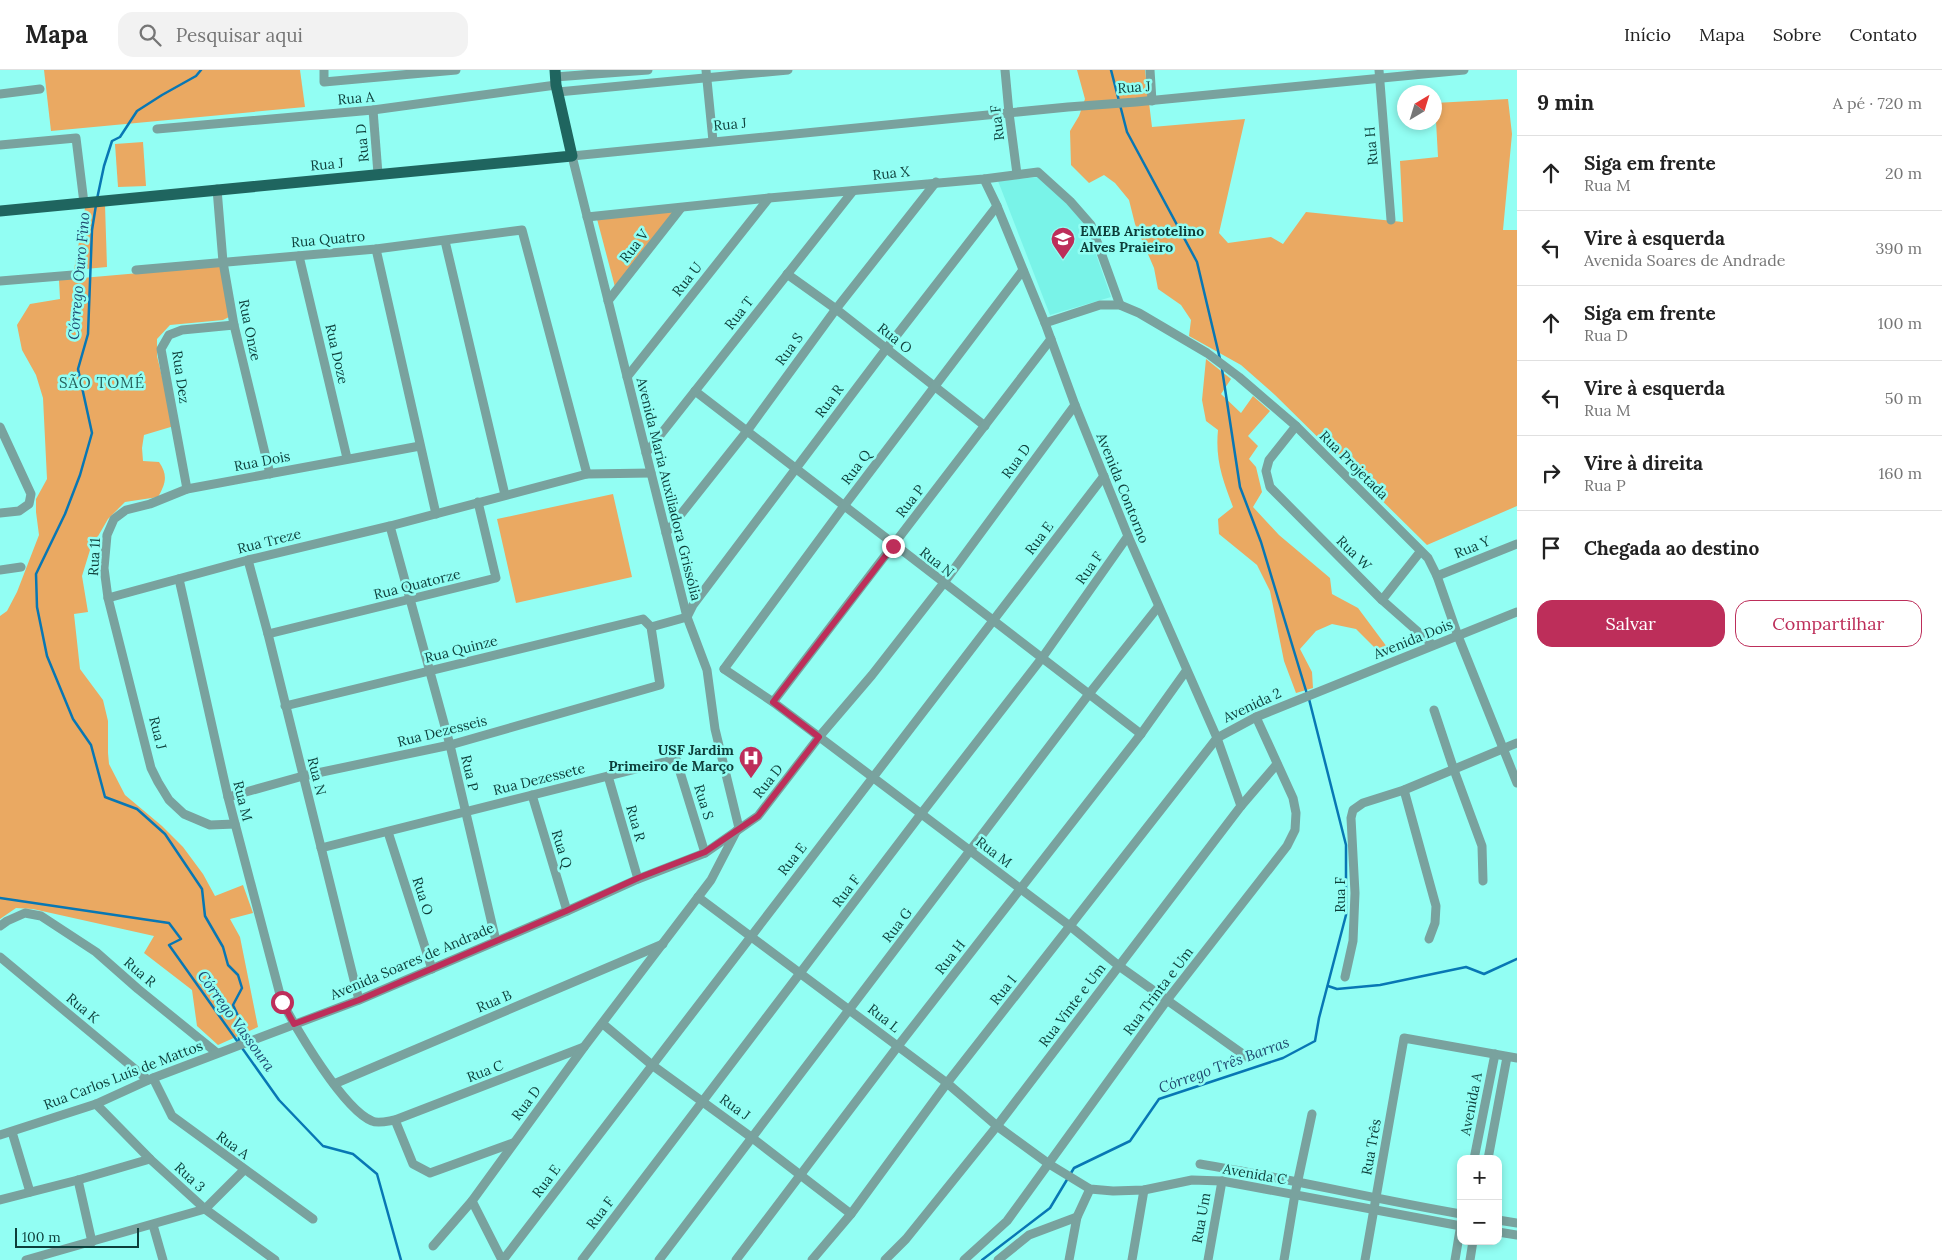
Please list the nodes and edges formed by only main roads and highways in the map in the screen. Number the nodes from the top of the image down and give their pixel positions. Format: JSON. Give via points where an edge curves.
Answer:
{"nodes":[{"id":1,"x":556,"y":81,"type":"edge"},
{"id":2,"x":0,"y":211,"type":"edge"}],
"edges":[{"from":1,"to":2,"type":"main road","name":"Rua J","via":[[572,156]]}]}
